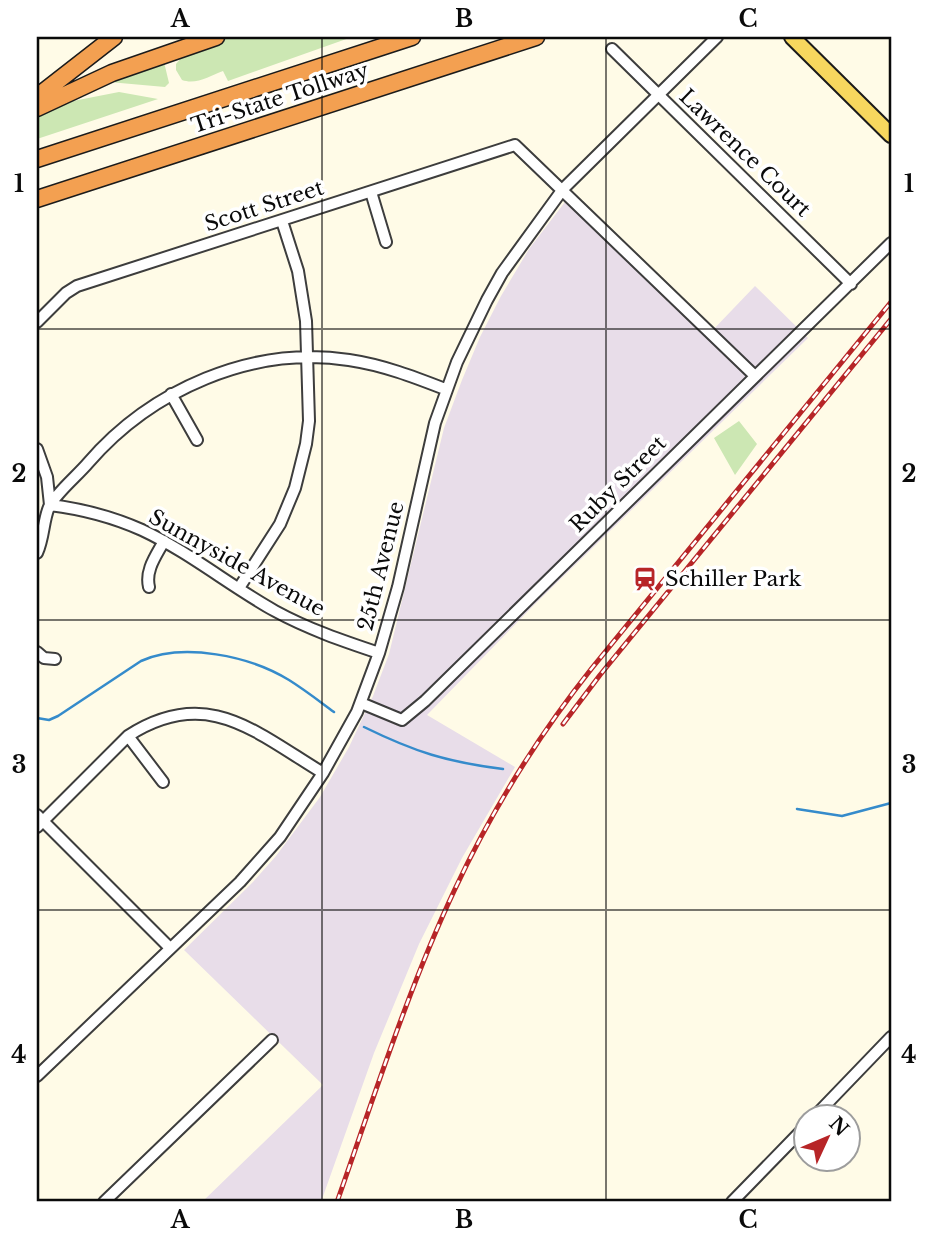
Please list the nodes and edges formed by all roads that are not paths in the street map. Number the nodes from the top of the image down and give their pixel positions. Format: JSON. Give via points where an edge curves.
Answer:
{"nodes":[{"id":1,"x":114,"y":37,"type":"edge"},
{"id":2,"x":216,"y":37,"type":"edge"},
{"id":3,"x":412,"y":37,"type":"edge"},
{"id":4,"x":536,"y":37,"type":"edge"},
{"id":5,"x":717,"y":37,"type":"edge"},
{"id":6,"x":792,"y":37,"type":"edge"},
{"id":7,"x":612,"y":49,"type":"dead end"},
{"id":8,"x":657,"y":94,"type":"junction"},
{"id":9,"x":37,"y":97,"type":"edge"},
{"id":10,"x":37,"y":108,"type":"edge"},
{"id":11,"x":891,"y":135,"type":"edge"},
{"id":12,"x":37,"y":159,"type":"edge"},
{"id":13,"x":563,"y":190,"type":"junction"},
{"id":14,"x":371,"y":192,"type":"junction"},
{"id":15,"x":37,"y":199,"type":"edge"},
{"id":16,"x":282,"y":221,"type":"junction"},
{"id":17,"x":386,"y":242,"type":"dead end"},
{"id":18,"x":891,"y":243,"type":"edge"},
{"id":19,"x":850,"y":284,"type":"junction"},
{"id":20,"x":37,"y":322,"type":"edge"},
{"id":21,"x":308,"y":357,"type":"junction"},
{"id":22,"x":755,"y":376,"type":"junction"},
{"id":23,"x":446,"y":389,"type":"junction"},
{"id":24,"x":171,"y":394,"type":"junction"},
{"id":25,"x":197,"y":440,"type":"dead end"},
{"id":26,"x":37,"y":449,"type":"edge"},
{"id":27,"x":50,"y":505,"type":"junction"},
{"id":28,"x":164,"y":541,"type":"junction"},
{"id":29,"x":37,"y":553,"type":"edge"},
{"id":30,"x":149,"y":587,"type":"dead end"},
{"id":31,"x":239,"y":588,"type":"junction"},
{"id":32,"x":37,"y":652,"type":"edge"},
{"id":33,"x":379,"y":653,"type":"junction"},
{"id":34,"x":55,"y":659,"type":"dead end"},
{"id":35,"x":361,"y":703,"type":"junction"},
{"id":36,"x":128,"y":736,"type":"junction"},
{"id":37,"x":323,"y":772,"type":"junction"},
{"id":38,"x":163,"y":782,"type":"dead end"},
{"id":39,"x":39,"y":821,"type":"edge"},
{"id":40,"x":170,"y":948,"type":"junction"},
{"id":41,"x":891,"y":1037,"type":"edge"},
{"id":42,"x":272,"y":1040,"type":"dead end"},
{"id":43,"x":37,"y":1076,"type":"edge"},
{"id":44,"x":828,"y":1102,"type":"edge"},
{"id":45,"x":792,"y":1140,"type":"edge"},
{"id":46,"x":104,"y":1202,"type":"edge"},
{"id":47,"x":732,"y":1202,"type":"edge"}],
"edges":[{"from":1,"to":9,"type":"highway"},
{"from":2,"to":10,"type":"highway","via":[[112,73]]},
{"from":3,"to":12,"type":"highway","name":"Tri-State Tollway"},
{"from":4,"to":15,"type":"highway","name":"Tri-State Tollway"},
{"from":5,"to":8,"type":"street","name":"25th Avenue"},
{"from":6,"to":11,"type":"main road"},
{"from":7,"to":8,"type":"street","name":"Lawrence Court"},
{"from":8,"to":13,"type":"street","name":"25th Avenue"},
{"from":8,"to":19,"type":"street","name":"Lawrence Court"},
{"from":13,"to":14,"type":"street","name":"Scott Street","via":[[515,145]]},
{"from":13,"to":22,"type":"street"},
{"from":13,"to":23,"type":"street","name":"25th Avenue","via":[[502,273]]},
{"from":14,"to":16,"type":"street","name":"Scott Street"},
{"from":14,"to":17,"type":"street"},
{"from":16,"to":20,"type":"street","name":"Scott Street","via":[[78,285]]},
{"from":16,"to":21,"type":"street","via":[[303,293]]},
{"from":18,"to":19,"type":"street","name":"Ruby Street"},
{"from":19,"to":22,"type":"street","name":"Ruby Street"},
{"from":21,"to":23,"type":"street","via":[[391,368]]},
{"from":21,"to":24,"type":"street","via":[[237,368]]},
{"from":21,"to":31,"type":"street","via":[[309,421],[302,467],[280,524]]},
{"from":22,"to":35,"type":"street","name":"Ruby Street","via":[[425,701],[402,720]]},
{"from":23,"to":33,"type":"street","name":"25th Avenue"},
{"from":24,"to":25,"type":"street"},
{"from":24,"to":27,"type":"street","via":[[118,432]]},
{"from":26,"to":27,"type":"street"},
{"from":27,"to":28,"type":"street","name":"Sunnyside Avenue","via":[[98,514]]},
{"from":27,"to":29,"type":"street"},
{"from":28,"to":30,"type":"street","via":[[150,568]]},
{"from":28,"to":31,"type":"street","name":"Sunnyside Avenue"},
{"from":31,"to":33,"type":"street","name":"Sunnyside Avenue","via":[[304,625]]},
{"from":32,"to":34,"type":"street"},
{"from":33,"to":35,"type":"street","name":"25th Avenue"},
{"from":35,"to":37,"type":"street","name":"25th Avenue"},
{"from":36,"to":37,"type":"street","via":[[175,714],[216,715],[241,723]]},
{"from":36,"to":38,"type":"street"},
{"from":36,"to":39,"type":"street"},
{"from":37,"to":40,"type":"street","name":"25th Avenue","via":[[280,837]]},
{"from":39,"to":40,"type":"street"},
{"from":40,"to":43,"type":"street","name":"25th Avenue"},
{"from":41,"to":44,"type":"street"},
{"from":42,"to":46,"type":"street"},
{"from":45,"to":47,"type":"street"}]}
